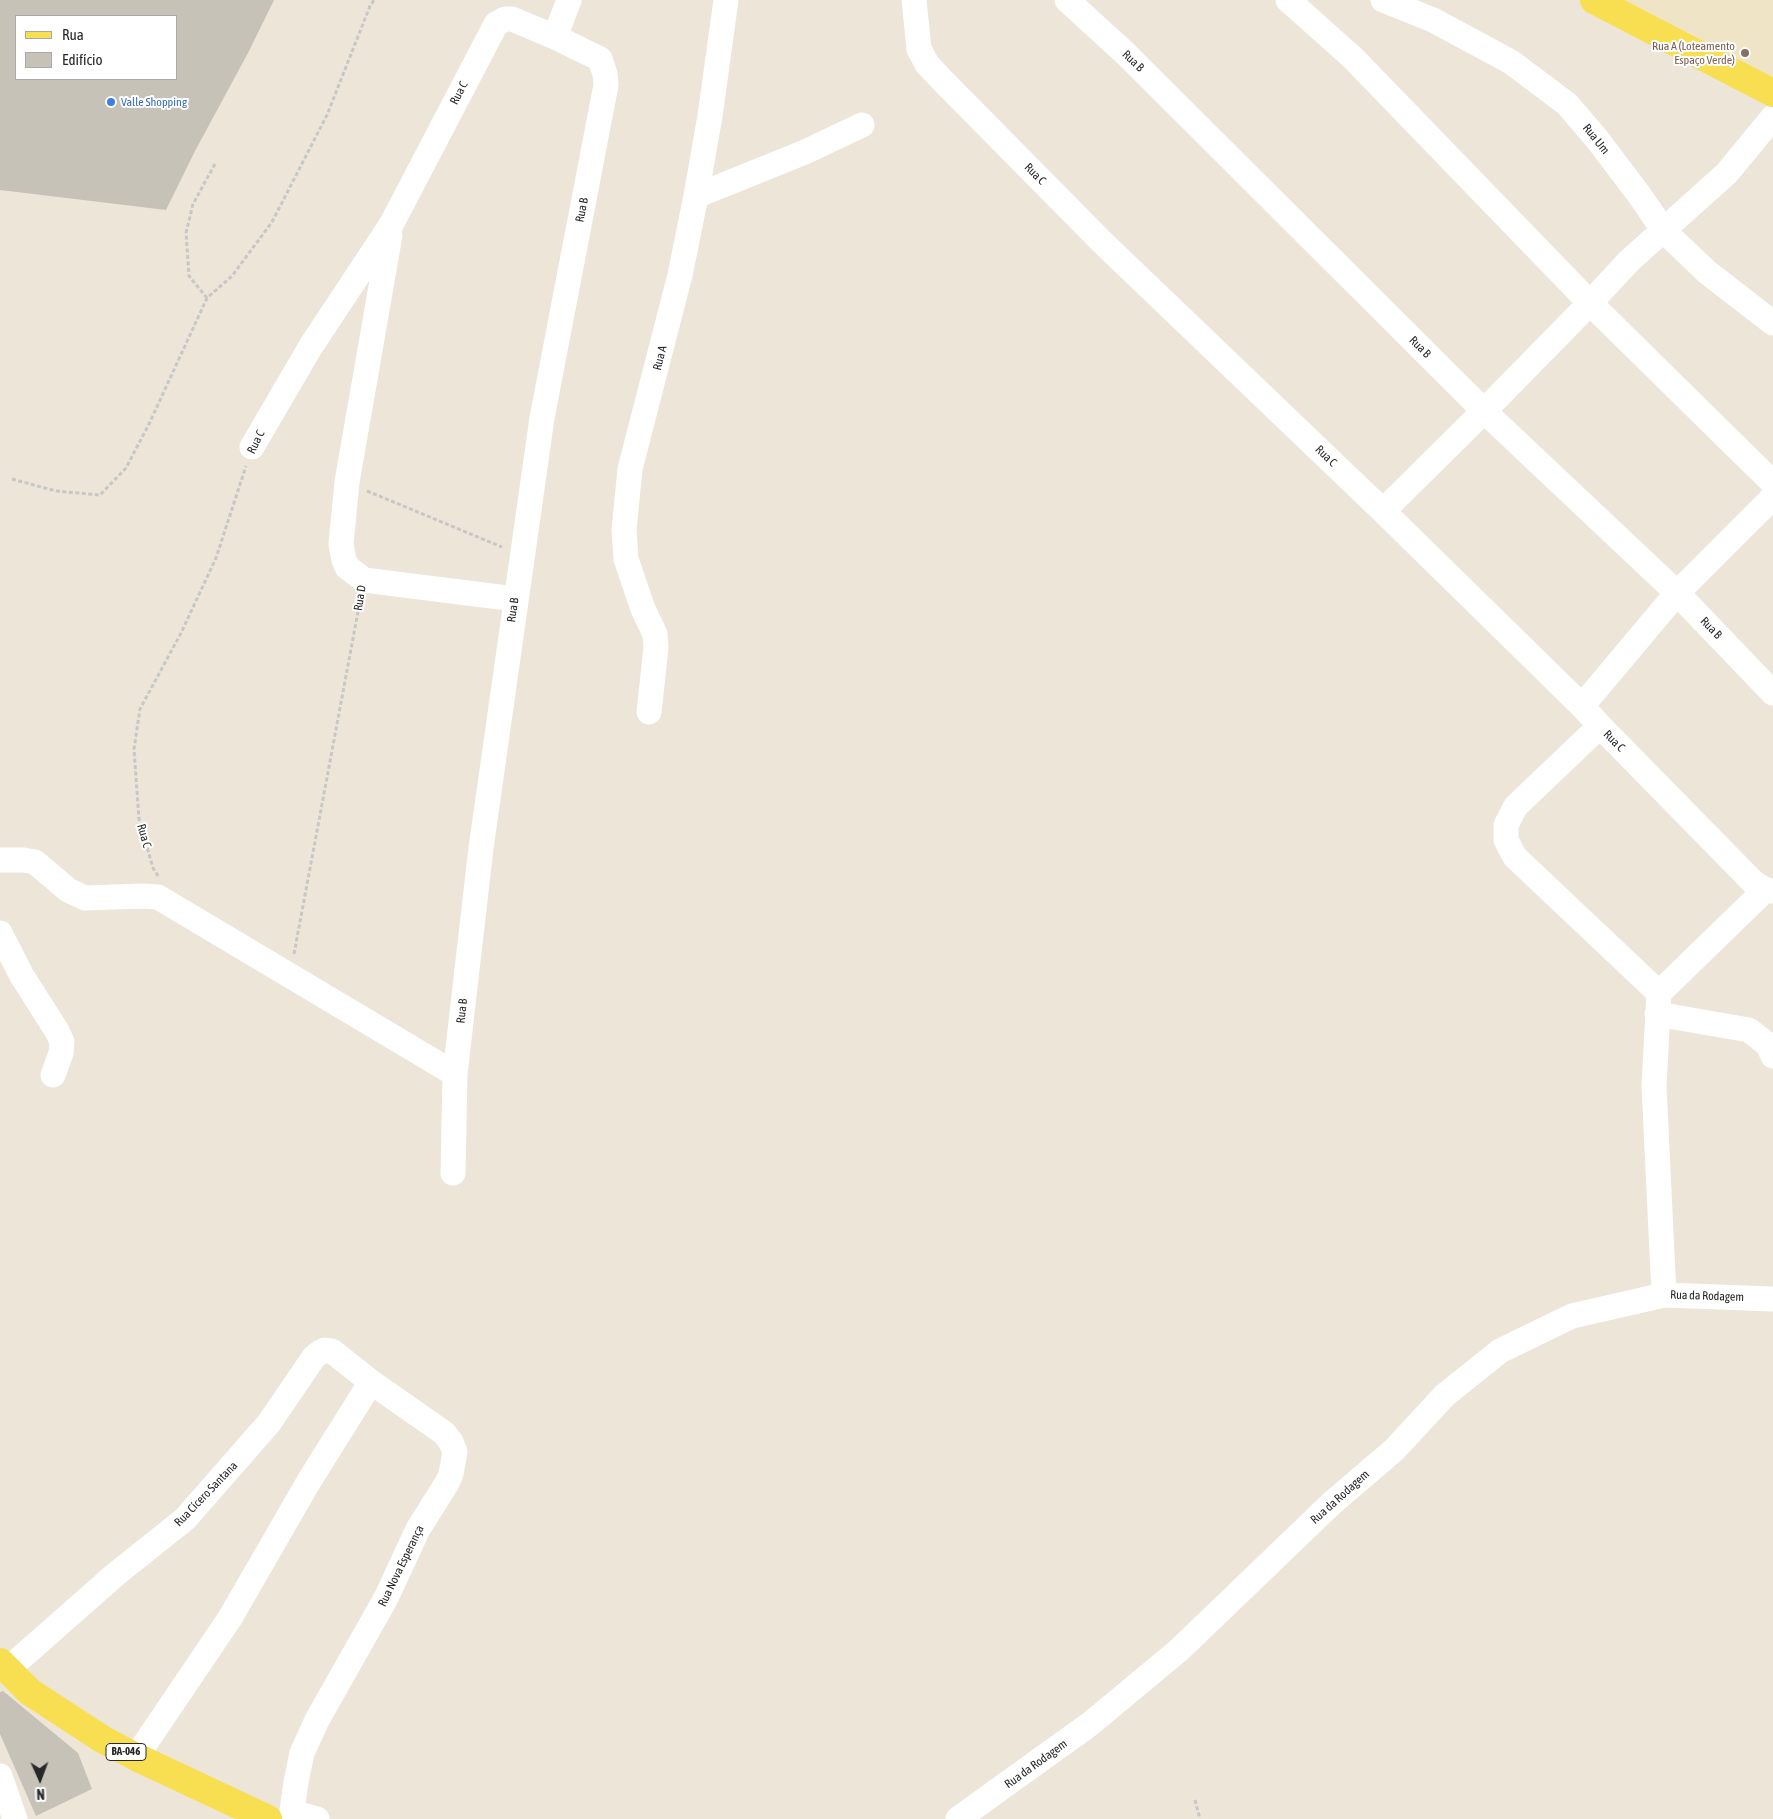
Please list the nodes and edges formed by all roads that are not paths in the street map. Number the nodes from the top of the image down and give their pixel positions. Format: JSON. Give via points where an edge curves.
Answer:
{"nodes":[{"id":1,"x":569,"y":0,"type":"edge"},
{"id":2,"x":726,"y":0,"type":"edge"},
{"id":3,"x":914,"y":0,"type":"edge"},
{"id":4,"x":1067,"y":0,"type":"edge"},
{"id":5,"x":1288,"y":0,"type":"edge"},
{"id":6,"x":1383,"y":0,"type":"edge"},
{"id":7,"x":1594,"y":0,"type":"edge"},
{"id":8,"x":555,"y":37,"type":"junction"},
{"id":9,"x":1773,"y":93,"type":"edge"},
{"id":10,"x":1773,"y":116,"type":"edge"},
{"id":11,"x":862,"y":125,"type":"dead end"},
{"id":12,"x":696,"y":196,"type":"junction"},
{"id":13,"x":391,"y":225,"type":"junction"},
{"id":14,"x":1664,"y":231,"type":"junction"},
{"id":15,"x":1590,"y":303,"type":"junction"},
{"id":16,"x":1773,"y":323,"type":"edge"},
{"id":17,"x":1484,"y":411,"type":"junction"},
{"id":18,"x":252,"y":447,"type":"road end"},
{"id":19,"x":1773,"y":483,"type":"edge"},
{"id":20,"x":1773,"y":497,"type":"edge"},
{"id":21,"x":1383,"y":511,"type":"junction"},
{"id":22,"x":1678,"y":593,"type":"junction"},
{"id":23,"x":515,"y":598,"type":"junction"},
{"id":24,"x":1773,"y":692,"type":"edge"},
{"id":25,"x":1582,"y":706,"type":"junction"},
{"id":26,"x":649,"y":712,"type":"dead end"},
{"id":27,"x":1600,"y":726,"type":"junction"},
{"id":28,"x":0,"y":860,"type":"edge"},
{"id":29,"x":1769,"y":890,"type":"edge"},
{"id":30,"x":0,"y":933,"type":"edge"},
{"id":31,"x":1658,"y":1004,"type":"junction"},
{"id":32,"x":1773,"y":1056,"type":"edge"},
{"id":33,"x":455,"y":1074,"type":"junction"},
{"id":34,"x":53,"y":1075,"type":"dead end"},
{"id":35,"x":452,"y":1173,"type":"dead end"},
{"id":36,"x":1664,"y":1295,"type":"junction"},
{"id":37,"x":1773,"y":1299,"type":"edge"},
{"id":38,"x":341,"y":1357,"type":"joint"},
{"id":39,"x":371,"y":1382,"type":"junction"},
{"id":40,"x":3,"y":1666,"type":"edge"},
{"id":41,"x":136,"y":1757,"type":"junction"},
{"id":42,"x":0,"y":1776,"type":"edge"},
{"id":43,"x":284,"y":1817,"type":"edge"},
{"id":44,"x":15,"y":1819,"type":"edge"},
{"id":45,"x":317,"y":1819,"type":"edge"},
{"id":46,"x":958,"y":1819,"type":"edge"}],
"edges":[{"from":1,"to":8,"type":"street"},
{"from":2,"to":12,"type":"street","name":"Rua A"},
{"from":3,"to":21,"type":"street","name":"Rua C","via":[[919,50],[927,64],[1103,243]]},
{"from":4,"to":17,"type":"street","name":"Rua B","via":[[1126,54]]},
{"from":5,"to":15,"type":"street","via":[[1353,58]]},
{"from":6,"to":14,"type":"street","name":"Rua Um","via":[[1434,20],[1511,62],[1567,104]]},
{"from":7,"to":9,"type":"main road"},
{"from":8,"to":13,"type":"street","name":"Rua C","via":[[512,20],[500,21],[492,29]]},
{"from":8,"to":23,"type":"street","name":"Rua B","via":[[600,59],[604,65],[606,85],[542,418]]},
{"from":10,"to":14,"type":"street","via":[[1727,173]]},
{"from":11,"to":12,"type":"street"},
{"from":12,"to":26,"type":"street","name":"Rua A","via":[[628,486],[624,530],[626,559],[642,609],[655,634]]},
{"from":13,"to":18,"type":"street","name":"Rua C","via":[[310,346]]},
{"from":13,"to":23,"type":"street","name":"Rua D","via":[[347,482],[342,553],[347,567],[364,580]]},
{"from":14,"to":15,"type":"street","via":[[1629,261]]},
{"from":14,"to":16,"type":"street","name":"Rua Um","via":[[1707,272]]},
{"from":15,"to":17,"type":"street"},
{"from":15,"to":19,"type":"street"},
{"from":17,"to":21,"type":"street"},
{"from":17,"to":22,"type":"street","name":"Rua B"},
{"from":20,"to":22,"type":"street"},
{"from":21,"to":25,"type":"street","name":"Rua C"},
{"from":22,"to":24,"type":"street","name":"Rua B"},
{"from":22,"to":25,"type":"street"},
{"from":23,"to":33,"type":"street","name":"Rua B"},
{"from":25,"to":27,"type":"street","name":"Rua C"},
{"from":27,"to":29,"type":"street","name":"Rua C","via":[[1754,882]]},
{"from":27,"to":31,"type":"street","via":[[1516,806],[1506,825],[1506,840],[1515,857]]},
{"from":28,"to":33,"type":"street","via":[[35,862],[68,890],[86,898],[158,897]]},
{"from":29,"to":31,"type":"street"},
{"from":30,"to":34,"type":"street","via":[[22,976],[58,1031],[61,1053]]},
{"from":31,"to":32,"type":"street","via":[[1749,1030],[1768,1045]]},
{"from":31,"to":36,"type":"street","via":[[1654,1086]]},
{"from":33,"to":35,"type":"street","name":"Rua B"},
{"from":36,"to":37,"type":"street","name":"Rua da Rodagem"},
{"from":36,"to":46,"type":"street","name":"Rua da Rodagem","via":[[1572,1316],[1500,1351],[1445,1395],[1394,1450],[1332,1503],[1178,1650],[1090,1724]]},
{"from":38,"to":39,"type":"street","name":"Rua Nova Esperança"},
{"from":38,"to":40,"type":"street","name":"Rua Cícero Santana","via":[[332,1351],[319,1352],[269,1424],[185,1519]]},
{"from":39,"to":41,"type":"street","via":[[230,1618]]},
{"from":39,"to":43,"type":"street","name":"Rua Nova Esperança","via":[[444,1432],[455,1452],[454,1462],[448,1483],[418,1529],[386,1598],[317,1720],[302,1753]]},
{"from":40,"to":41,"type":"main road","number":"BA-046","via":[[38,1697]]},
{"from":41,"to":43,"type":"main road","number":"BA-046"},
{"from":42,"to":44,"type":"street"},
{"from":43,"to":45,"type":"street"}]}
